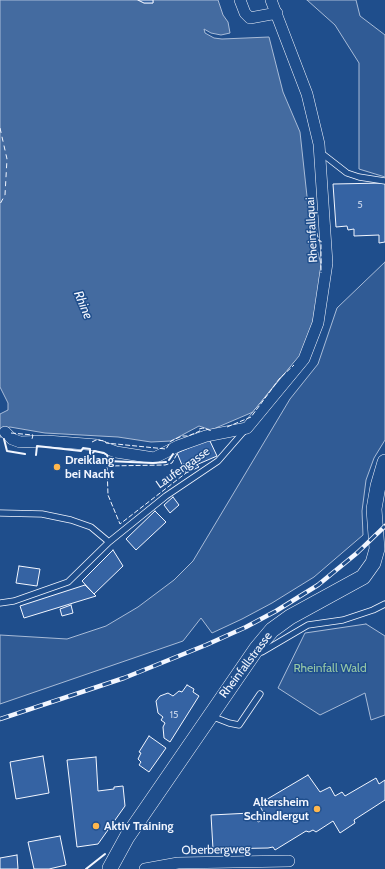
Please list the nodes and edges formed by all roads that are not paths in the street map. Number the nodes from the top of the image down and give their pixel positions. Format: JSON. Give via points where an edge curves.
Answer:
{"nodes":[{"id":1,"x":240,"y":0,"type":"edge"},
{"id":2,"x":271,"y":0,"type":"edge"},
{"id":3,"x":277,"y":13,"type":"junction"},
{"id":4,"x":319,"y":152,"type":"junction"},
{"id":5,"x":385,"y":181,"type":"edge"},
{"id":6,"x":247,"y":428,"type":"junction"},
{"id":7,"x":5,"y":432,"type":"dead end"},
{"id":8,"x":385,"y":462,"type":"edge"},
{"id":9,"x":0,"y":513,"type":"edge"},
{"id":10,"x":109,"y":542,"type":"junction"},
{"id":11,"x":0,"y":603,"type":"edge"},
{"id":12,"x":385,"y":604,"type":"edge"},
{"id":13,"x":257,"y":648,"type":"junction"},
{"id":14,"x":260,"y":694,"type":"dead end"},
{"id":15,"x":209,"y":715,"type":"junction"},
{"id":16,"x":289,"y":861,"type":"dead end"},
{"id":17,"x":107,"y":869,"type":"edge"},
{"id":18,"x":145,"y":869,"type":"edge"}],
"edges":[{"from":1,"to":3,"type":"street","via":[[250,18]]},
{"from":2,"to":3,"type":"street","name":"Rheinfallquai"},
{"from":3,"to":4,"type":"street","name":"Rheinfallquai","via":[[307,94]]},
{"from":4,"to":5,"type":"lane","via":[[347,173]]},
{"from":4,"to":6,"type":"street","name":"Rheinfallquai","via":[[327,263],[317,325],[304,359]]},
{"from":6,"to":7,"type":"street","name":"Laufengasse","via":[[206,436],[154,458],[116,452],[97,445],[47,441],[20,442]]},
{"from":6,"to":10,"type":"lane","name":"Laufengasse","via":[[218,461],[166,496]]},
{"from":8,"to":13,"type":"street","name":"Rheinfallstrasse","via":[[374,509],[377,549],[373,563],[363,577],[290,617],[272,630]]},
{"from":9,"to":10,"type":"lane","via":[[42,514],[71,520],[91,527]]},
{"from":10,"to":11,"type":"lane","name":"Laufengasse","via":[[68,582],[14,601]]},
{"from":12,"to":13,"type":"lane","via":[[343,620],[308,625],[262,652]]},
{"from":13,"to":15,"type":"street","name":"Rheinfallstrasse"},
{"from":14,"to":15,"type":"lane","via":[[239,724],[228,723]]},
{"from":15,"to":17,"type":"street","name":"Rheinfallstrasse"},
{"from":16,"to":18,"type":"street","name":"Oberbergweg","via":[[178,863]]}]}
